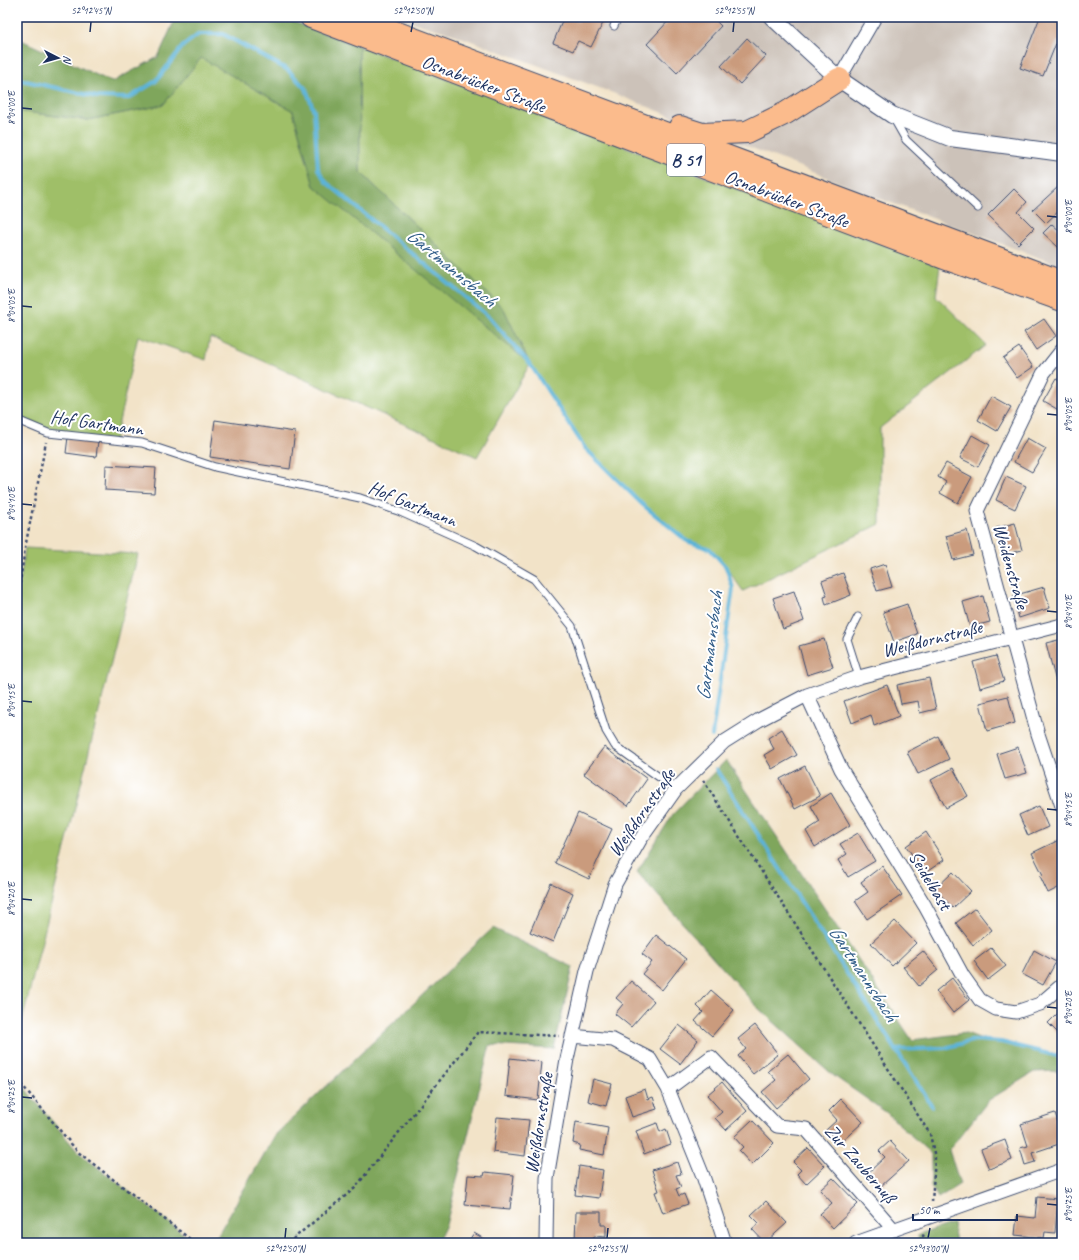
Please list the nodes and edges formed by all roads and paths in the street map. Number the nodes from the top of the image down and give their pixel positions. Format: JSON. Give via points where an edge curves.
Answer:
{"nodes":[{"id":1,"x":311,"y":17,"type":"edge"},
{"id":2,"x":355,"y":17,"type":"edge"},
{"id":3,"x":618,"y":17,"type":"edge"},
{"id":4,"x":772,"y":17,"type":"edge"},
{"id":5,"x":874,"y":17,"type":"edge"},
{"id":6,"x":614,"y":26,"type":"dead end"},
{"id":7,"x":839,"y":79,"type":"junction"},
{"id":8,"x":539,"y":87,"type":"junction"},
{"id":9,"x":892,"y":115,"type":"junction"},
{"id":10,"x":1062,"y":153,"type":"edge"},
{"id":11,"x":978,"y":208,"type":"dead end"},
{"id":12,"x":1062,"y":282,"type":"edge"},
{"id":13,"x":1062,"y":300,"type":"edge"},
{"id":14,"x":1062,"y":350,"type":"edge"},
{"id":15,"x":17,"y":420,"type":"edge"},
{"id":16,"x":48,"y":433,"type":"junction"},
{"id":17,"x":17,"y":602,"type":"edge"},
{"id":18,"x":858,"y":616,"type":"dead end"},
{"id":19,"x":1062,"y":625,"type":"edge"},
{"id":20,"x":1013,"y":638,"type":"junction"},
{"id":21,"x":859,"y":677,"type":"junction"},
{"id":22,"x":807,"y":695,"type":"junction"},
{"id":23,"x":696,"y":769,"type":"junction"},
{"id":24,"x":676,"y":789,"type":"junction"},
{"id":25,"x":1062,"y":806,"type":"edge"},
{"id":26,"x":1062,"y":985,"type":"edge"},
{"id":27,"x":572,"y":1036,"type":"junction"},
{"id":28,"x":17,"y":1079,"type":"edge"},
{"id":29,"x":668,"y":1089,"type":"junction"},
{"id":30,"x":1062,"y":1170,"type":"edge"},
{"id":31,"x":931,"y":1216,"type":"junction"},
{"id":32,"x":894,"y":1230,"type":"junction"},
{"id":33,"x":195,"y":1243,"type":"edge"},
{"id":34,"x":288,"y":1243,"type":"edge"},
{"id":35,"x":546,"y":1243,"type":"edge"},
{"id":36,"x":726,"y":1243,"type":"edge"},
{"id":37,"x":856,"y":1243,"type":"edge"},
{"id":38,"x":925,"y":1243,"type":"edge"}],
"edges":[{"from":1,"to":13,"type":"highway","name":"Osnabrücker Straße","number":"B 51","via":[[947,259]]},
{"from":2,"to":8,"type":"highway","name":"Osnabrücker Straße","number":"B 51"},
{"from":3,"to":6,"type":"lane"},
{"from":4,"to":7,"type":"street"},
{"from":5,"to":7,"type":"street"},
{"from":7,"to":8,"type":"highway","via":[[786,113],[747,132],[702,134]]},
{"from":7,"to":9,"type":"street"},
{"from":8,"to":12,"type":"highway","name":"Osnabrücker Straße","number":"B 51"},
{"from":9,"to":10,"type":"street","via":[[950,138]]},
{"from":9,"to":11,"type":"lane","via":[[906,140]]},
{"from":14,"to":20,"type":"street","name":"Weidenstraße","via":[[1043,374],[977,511]]},
{"from":15,"to":16,"type":"lane","name":"Hof Gartmann"},
{"from":16,"to":17,"type":"path"},
{"from":16,"to":24,"type":"lane","name":"Hof Gartmann","via":[[142,443],[215,467],[360,498],[398,511],[489,553],[534,578],[572,626],[606,731],[615,746]]},
{"from":18,"to":21,"type":"lane","via":[[847,639]]},
{"from":19,"to":20,"type":"street","name":"Weißdornstraße"},
{"from":20,"to":21,"type":"street","name":"Weißdornstraße"},
{"from":20,"to":25,"type":"street","name":"Weidenstraße","via":[[1038,734]]},
{"from":21,"to":22,"type":"street","name":"Weißdornstraße"},
{"from":22,"to":23,"type":"street","name":"Weißdornstraße","via":[[724,742]]},
{"from":22,"to":26,"type":"street","name":"Seidelbast","via":[[841,769],[925,906],[963,976],[980,1000],[996,1009],[1016,1012],[1040,1004]]},
{"from":23,"to":24,"type":"street","name":"Weißdornstraße"},
{"from":23,"to":31,"type":"path","via":[[930,1134],[935,1158]]},
{"from":24,"to":27,"type":"street","name":"Weißdornstraße","via":[[640,840],[615,884],[587,971]]},
{"from":27,"to":29,"type":"street","via":[[613,1040],[650,1059]]},
{"from":27,"to":34,"type":"path","via":[[478,1032],[355,1188]]},
{"from":27,"to":35,"type":"street","name":"Weißdornstraße","via":[[547,1178]]},
{"from":28,"to":33,"type":"path","via":[[78,1152]]},
{"from":29,"to":32,"type":"street","name":"Zur Zaubernuß","via":[[711,1057],[777,1126],[806,1129]]},
{"from":29,"to":36,"type":"street","via":[[703,1176]]},
{"from":30,"to":31,"type":"street"},
{"from":31,"to":32,"type":"street"},
{"from":31,"to":38,"type":"path","via":[[923,1236]]},
{"from":32,"to":37,"type":"street"}]}
